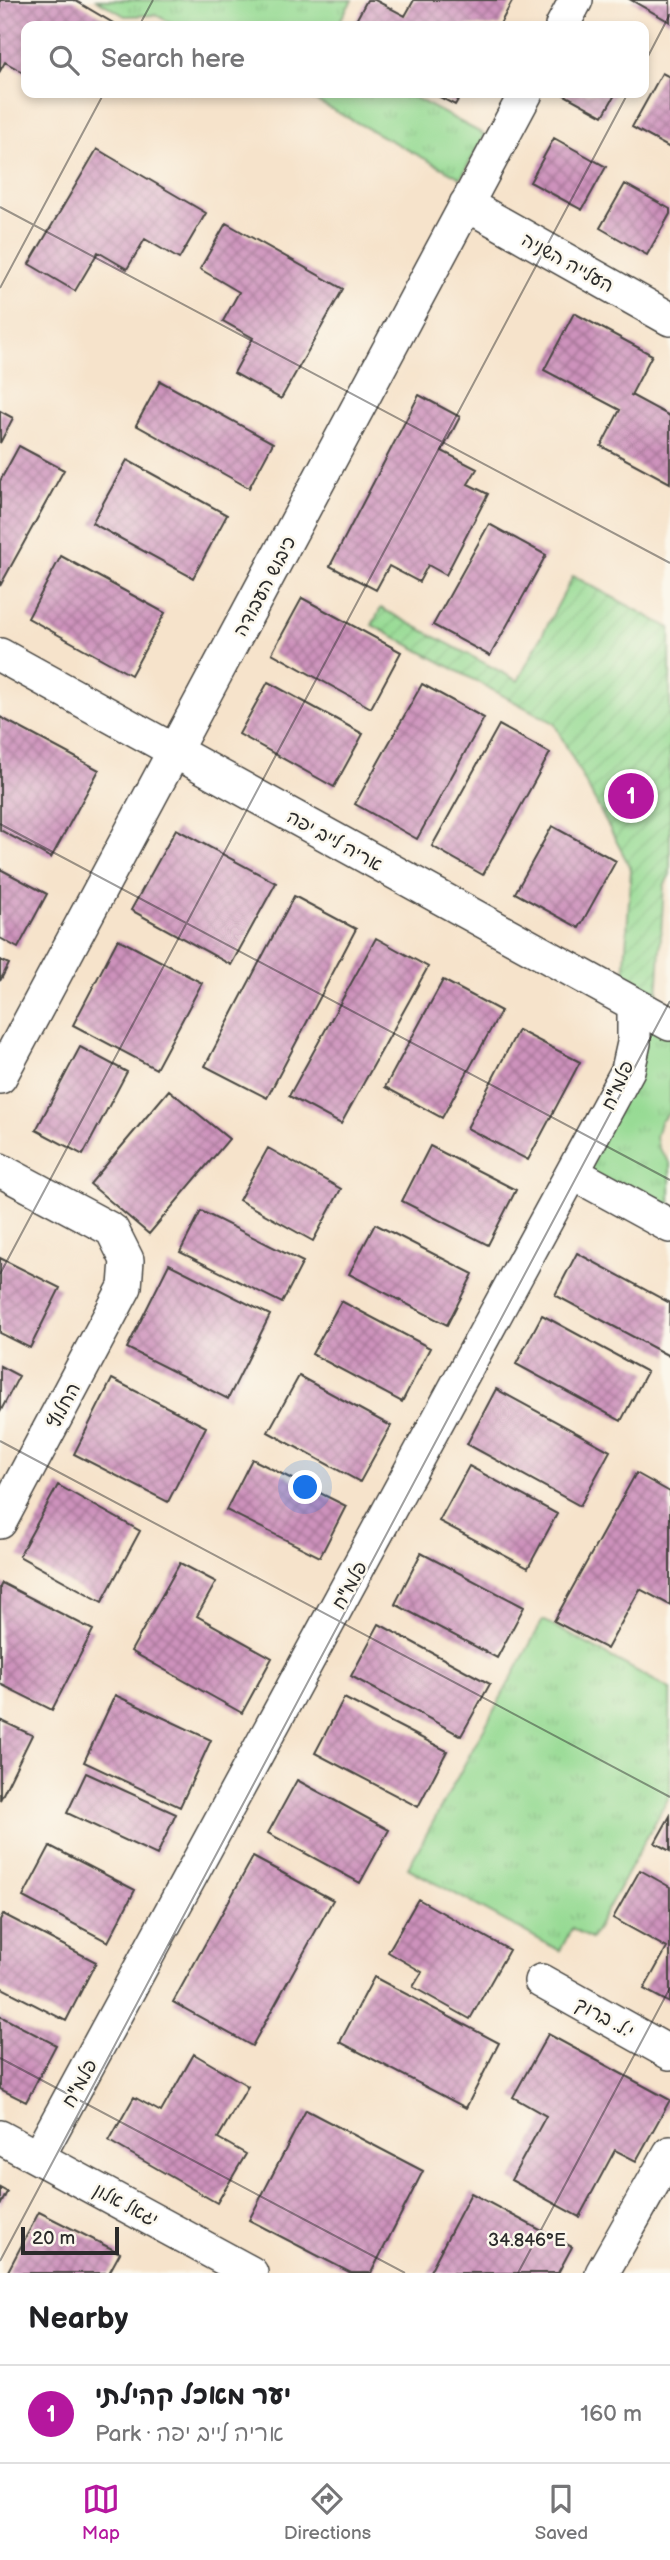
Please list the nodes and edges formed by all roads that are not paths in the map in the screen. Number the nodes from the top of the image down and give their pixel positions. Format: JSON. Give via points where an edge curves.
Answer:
{"nodes":[{"id":1,"x":576,"y":0,"type":"edge"},
{"id":2,"x":565,"y":21,"type":"edge"},
{"id":3,"x":523,"y":98,"type":"edge"},
{"id":4,"x":466,"y":204,"type":"junction"},
{"id":5,"x":670,"y":319,"type":"edge"},
{"id":6,"x":0,"y":655,"type":"edge"},
{"id":7,"x":176,"y":752,"type":"junction"},
{"id":8,"x":634,"y":1004,"type":"junction"},
{"id":9,"x":670,"y":1024,"type":"edge"},
{"id":10,"x":0,"y":1077,"type":"edge"},
{"id":11,"x":0,"y":1170,"type":"edge"},
{"id":12,"x":573,"y":1174,"type":"junction"},
{"id":13,"x":670,"y":1226,"type":"edge"},
{"id":14,"x":0,"y":1522,"type":"edge"},
{"id":15,"x":541,"y":1981,"type":"dead end"},
{"id":16,"x":670,"y":2053,"type":"edge"},
{"id":17,"x":0,"y":2137,"type":"edge"},
{"id":18,"x":670,"y":2152,"type":"edge"},
{"id":19,"x":38,"y":2157,"type":"junction"},
{"id":20,"x":251,"y":2273,"type":"edge"},
{"id":21,"x":601,"y":2273,"type":"edge"}],
"edges":[{"from":1,"to":2,"type":"street"},
{"from":3,"to":4,"type":"street","name":"כיבוש העבודה"},
{"from":4,"to":5,"type":"street","name":"העלייה השניה"},
{"from":4,"to":7,"type":"street","name":"כיבוש העבודה"},
{"from":6,"to":7,"type":"street","name":"אריה לייב יפה"},
{"from":7,"to":8,"type":"street","name":"אריה לייב יפה"},
{"from":7,"to":10,"type":"street","name":"כיבוש העבודה"},
{"from":8,"to":9,"type":"street","name":"אריה לייב יפה"},
{"from":8,"to":12,"type":"street","name":"פלמ\"ח","via":[[634,1043],[628,1070]]},
{"from":11,"to":14,"type":"street","name":"החלוץ","via":[[112,1230],[127,1260],[125,1287]]},
{"from":12,"to":13,"type":"street"},
{"from":12,"to":19,"type":"street","name":"פלמ\"ח"},
{"from":15,"to":16,"type":"street","name":"י.ל. ברוך"},
{"from":17,"to":19,"type":"street","name":"יגאל אלון"},
{"from":18,"to":21,"type":"street"},
{"from":19,"to":20,"type":"street","name":"יגאל אלון"}]}
